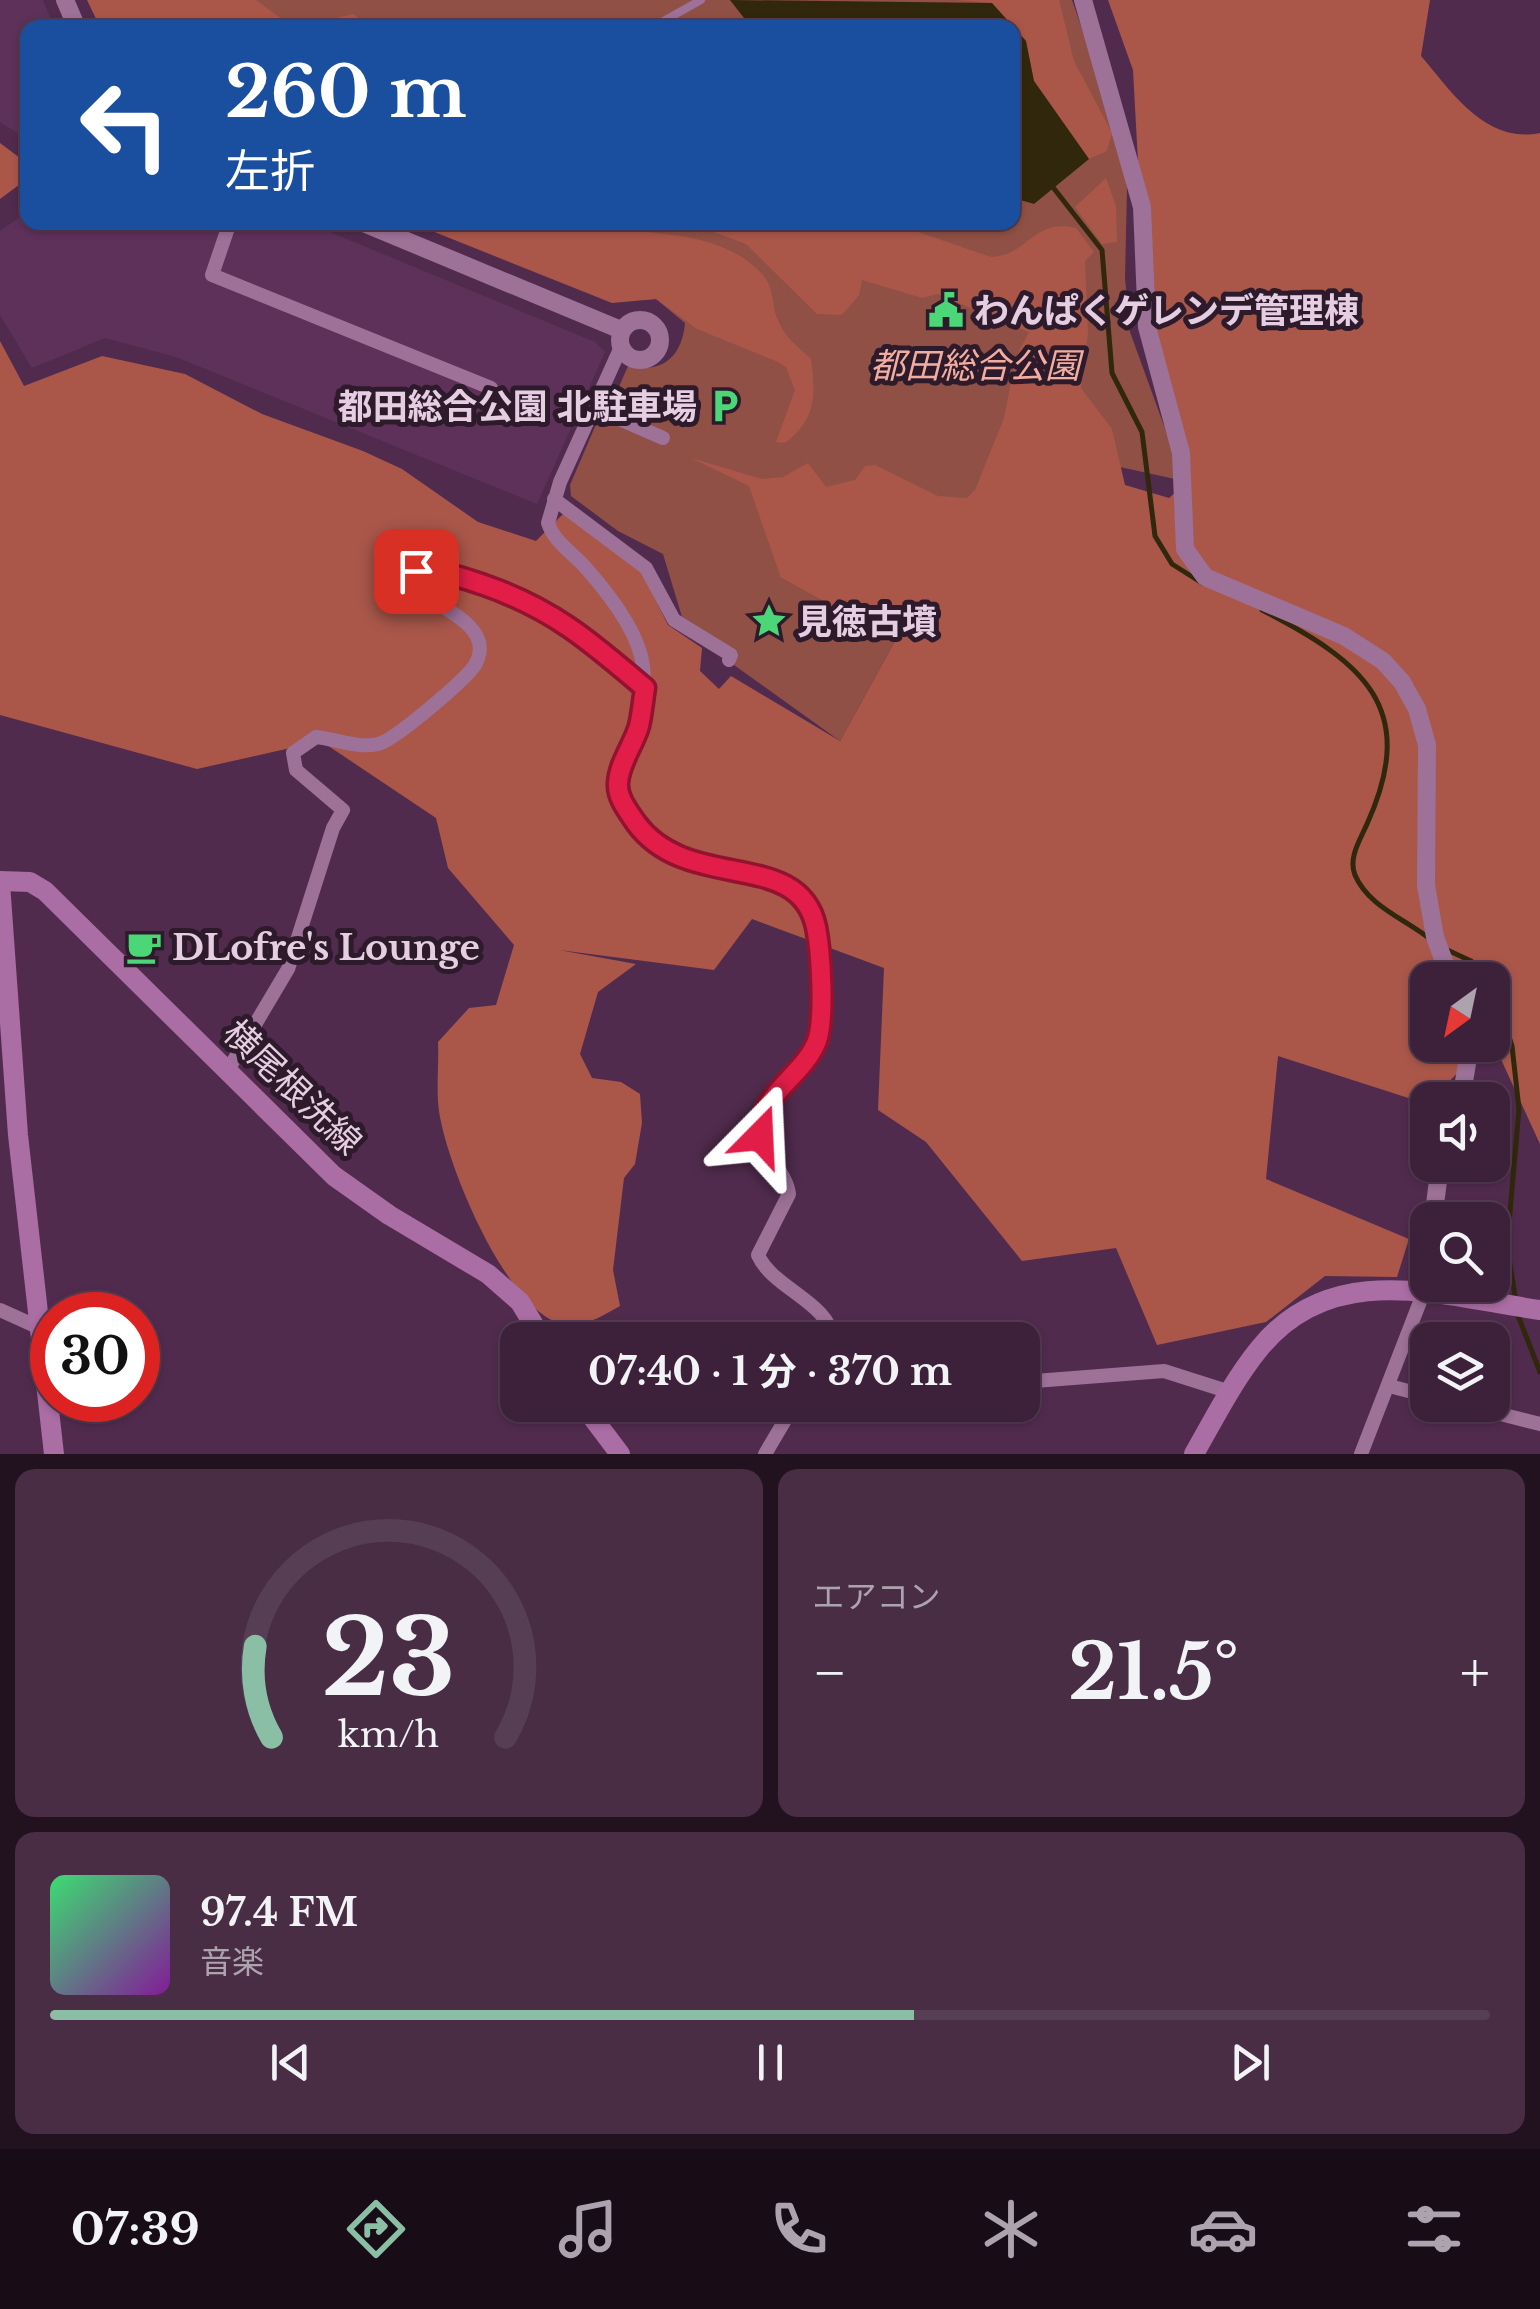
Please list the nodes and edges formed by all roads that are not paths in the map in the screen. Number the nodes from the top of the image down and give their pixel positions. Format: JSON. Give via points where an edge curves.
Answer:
{"nodes":[{"id":1,"x":702,"y":0,"type":"edge"},
{"id":2,"x":1083,"y":0,"type":"edge"},
{"id":3,"x":711,"y":1,"type":"edge"},
{"id":4,"x":666,"y":20,"type":"edge"},
{"id":5,"x":227,"y":230,"type":"edge"},
{"id":6,"x":380,"y":230,"type":"edge"},
{"id":7,"x":621,"y":338,"type":"joint"},
{"id":8,"x":491,"y":388,"type":"dead end"},
{"id":9,"x":592,"y":407,"type":"junction"},
{"id":10,"x":661,"y":433,"type":"dead end"},
{"id":11,"x":554,"y":499,"type":"junction"},
{"id":12,"x":729,"y":660,"type":"dead end"},
{"id":13,"x":645,"y":688,"type":"junction"},
{"id":14,"x":0,"y":882,"type":"edge"},
{"id":15,"x":1445,"y":962,"type":"edge"},
{"id":16,"x":228,"y":1070,"type":"junction"},
{"id":17,"x":9,"y":1134,"type":"edge"},
{"id":18,"x":34,"y":1292,"type":"edge"},
{"id":19,"x":1410,"y":1293,"type":"edge"},
{"id":20,"x":1420,"y":1302,"type":"edge"},
{"id":21,"x":1480,"y":1302,"type":"edge"},
{"id":22,"x":1533,"y":1309,"type":"edge"},
{"id":23,"x":0,"y":1310,"type":"edge"},
{"id":24,"x":532,"y":1322,"type":"edge"},
{"id":25,"x":827,"y":1322,"type":"edge"},
{"id":26,"x":30,"y":1324,"type":"edge"},
{"id":27,"x":1040,"y":1381,"type":"edge"},
{"id":28,"x":1389,"y":1386,"type":"junction"},
{"id":29,"x":1410,"y":1391,"type":"edge"},
{"id":30,"x":1230,"y":1392,"type":"junction"},
{"id":31,"x":1510,"y":1416,"type":"edge"},
{"id":32,"x":50,"y":1422,"type":"edge"},
{"id":33,"x":593,"y":1422,"type":"edge"},
{"id":34,"x":784,"y":1422,"type":"edge"},
{"id":35,"x":1540,"y":1424,"type":"edge"},
{"id":36,"x":54,"y":1454,"type":"edge"},
{"id":37,"x":620,"y":1454,"type":"edge"},
{"id":38,"x":765,"y":1454,"type":"edge"},
{"id":39,"x":1194,"y":1454,"type":"edge"},
{"id":40,"x":1361,"y":1454,"type":"edge"}],
"edges":[{"from":1,"to":3,"type":"lane"},
{"from":1,"to":4,"type":"lane"},
{"from":2,"to":15,"type":"street","via":[[1142,207],[1147,327],[1181,453],[1185,549],[1205,577],[1344,636],[1402,682],[1428,745],[1426,884]]},
{"from":5,"to":8,"type":"street","via":[[212,276]]},
{"from":6,"to":7,"type":"street"},
{"from":7,"to":9,"type":"street"},
{"from":9,"to":10,"type":"street"},
{"from":9,"to":11,"type":"street"},
{"from":11,"to":12,"type":"street","via":[[646,568],[674,620]]},
{"from":11,"to":13,"type":"street","via":[[550,529],[629,630]]},
{"from":13,"to":16,"type":"street","via":[[542,607],[464,578],[416,571],[419,590],[472,628],[479,655],[469,672],[386,741],[367,745],[316,736],[293,753],[296,770],[344,810],[288,970]]},
{"from":13,"to":25,"type":"street","via":[[639,727],[618,780],[620,797],[642,830],[681,860],[787,884],[816,924],[818,1037],[761,1115],[760,1136],[788,1194],[758,1256]]},
{"from":14,"to":16,"type":"main road","name":"横尾根洗線","via":[[30,882],[44,891]]},
{"from":14,"to":17,"type":"main road","name":"横尾根洗線"},
{"from":16,"to":24,"type":"main road","name":"横尾根洗線","via":[[334,1176],[488,1274]]},
{"from":17,"to":18,"type":"main road","name":"横尾根洗線"},
{"from":19,"to":30,"type":"main road","via":[[1362,1291],[1322,1299],[1274,1333]]},
{"from":20,"to":28,"type":"street"},
{"from":21,"to":22,"type":"main road"},
{"from":23,"to":26,"type":"street"},
{"from":27,"to":30,"type":"street","via":[[1164,1371]]},
{"from":28,"to":29,"type":"street"},
{"from":28,"to":40,"type":"street"},
{"from":30,"to":39,"type":"main road"},
{"from":31,"to":35,"type":"street"},
{"from":32,"to":36,"type":"main road","name":"横尾根洗線"},
{"from":33,"to":37,"type":"main road"},
{"from":34,"to":38,"type":"street"}]}
